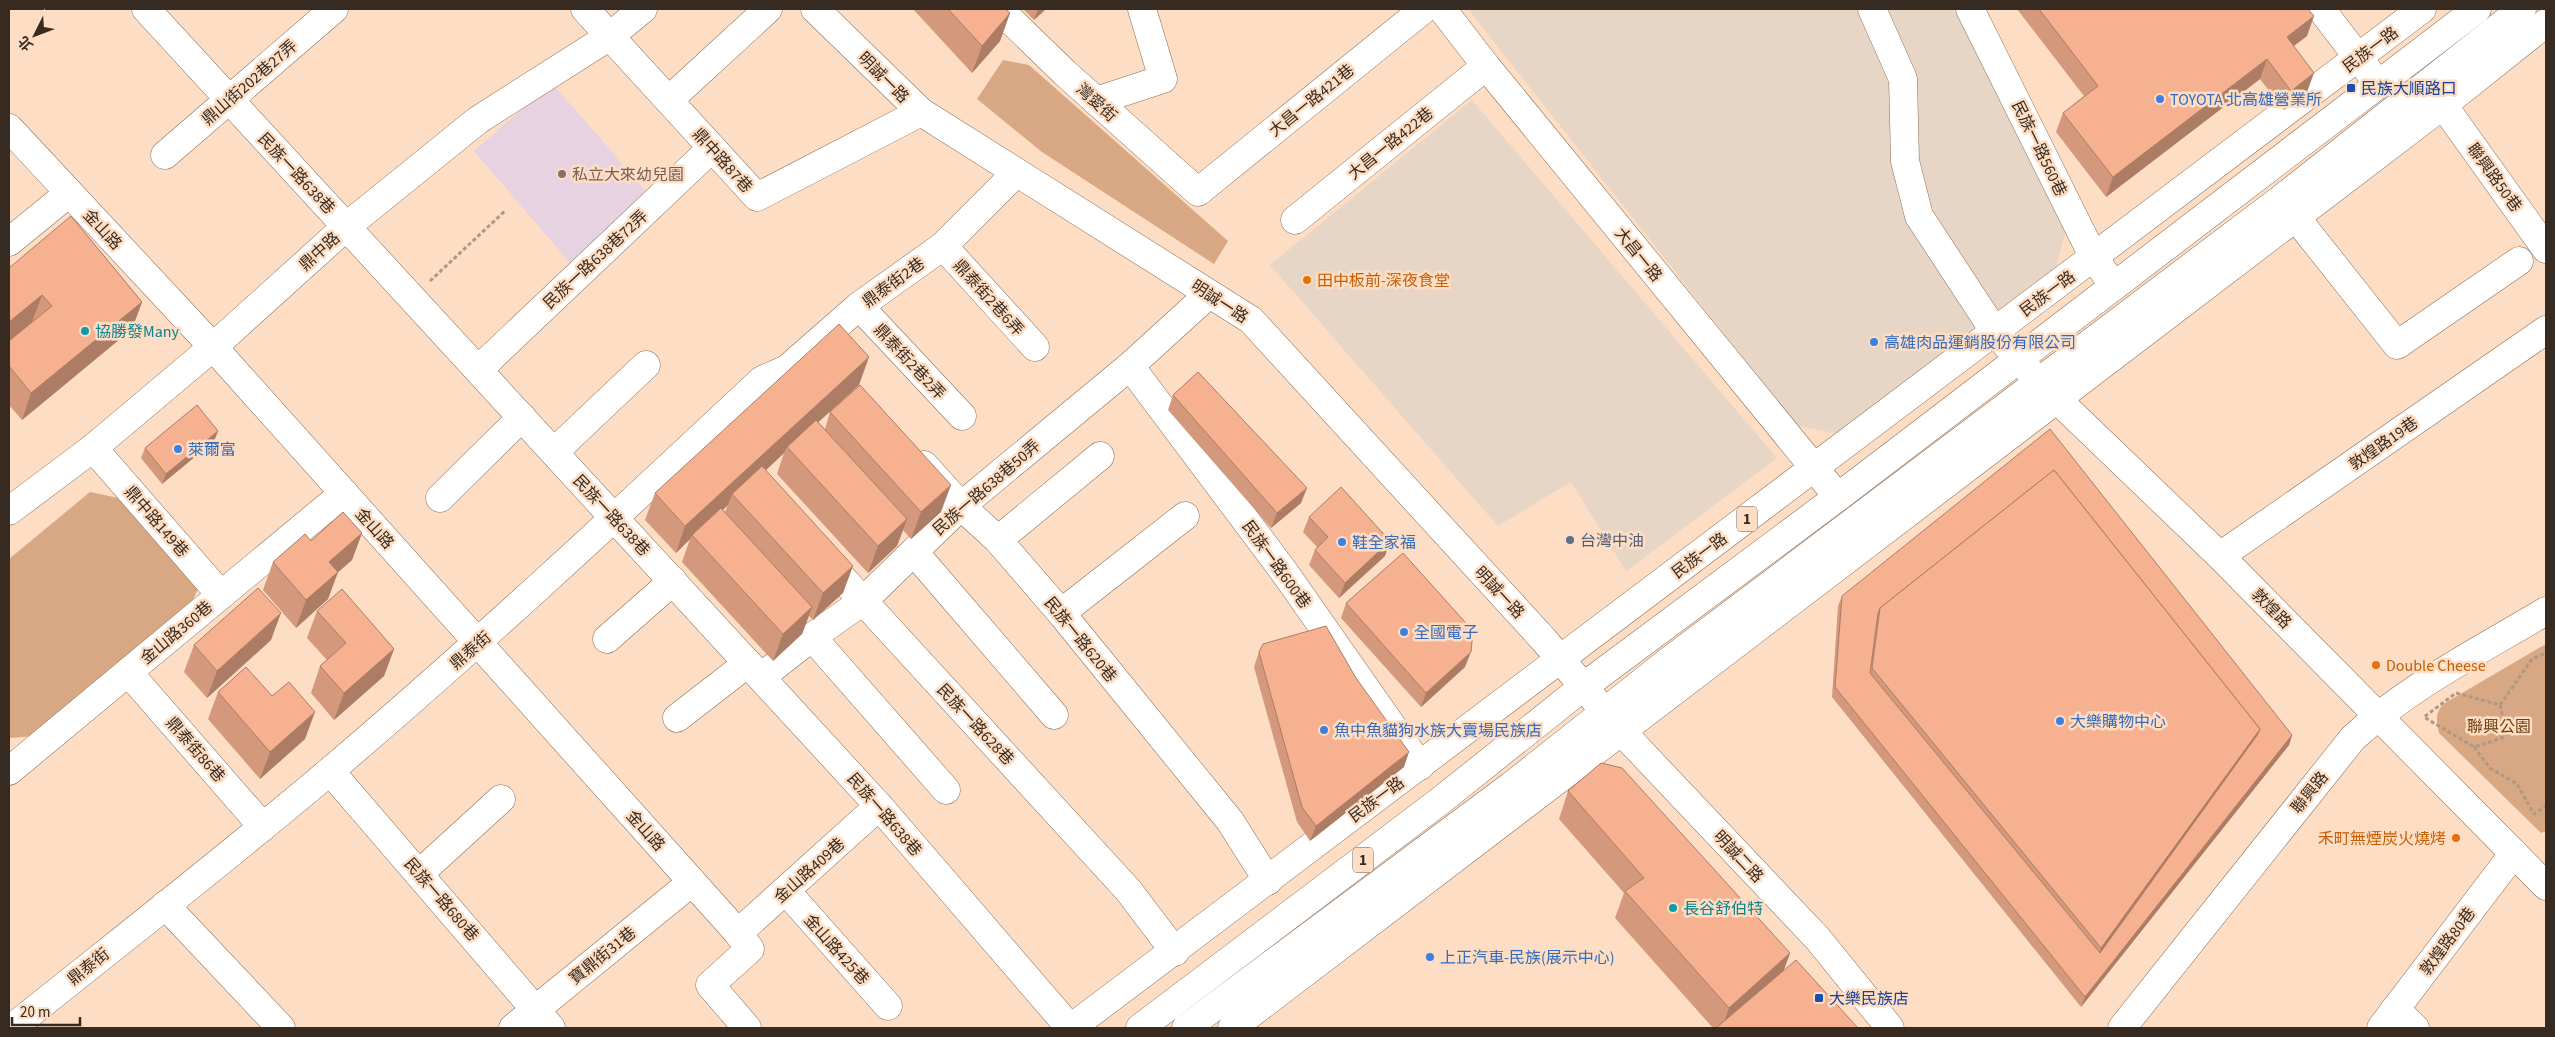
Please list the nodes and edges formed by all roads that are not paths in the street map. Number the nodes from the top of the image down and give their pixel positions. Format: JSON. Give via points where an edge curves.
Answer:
{"nodes":[{"id":1,"x":146,"y":9,"type":"edge"},
{"id":2,"x":334,"y":9,"type":"edge"},
{"id":3,"x":585,"y":9,"type":"edge"},
{"id":4,"x":643,"y":9,"type":"edge"},
{"id":5,"x":768,"y":9,"type":"edge"},
{"id":6,"x":815,"y":9,"type":"edge"},
{"id":7,"x":999,"y":9,"type":"edge"},
{"id":8,"x":1142,"y":9,"type":"edge"},
{"id":9,"x":1424,"y":9,"type":"edge"},
{"id":10,"x":1442,"y":9,"type":"edge"},
{"id":11,"x":1872,"y":9,"type":"edge"},
{"id":12,"x":1970,"y":9,"type":"edge"},
{"id":13,"x":2321,"y":9,"type":"edge"},
{"id":14,"x":2422,"y":9,"type":"edge"},
{"id":15,"x":2477,"y":9,"type":"edge"},
{"id":16,"x":2522,"y":9,"type":"edge"},
{"id":17,"x":2546,"y":23,"type":"edge"},
{"id":18,"x":610,"y":36,"type":"junction"},
{"id":19,"x":2359,"y":57,"type":"junction"},
{"id":20,"x":1486,"y":66,"type":"junction"},
{"id":21,"x":2379,"y":85,"type":"junction"},
{"id":22,"x":230,"y":99,"type":"junction"},
{"id":23,"x":669,"y":100,"type":"junction"},
{"id":24,"x":1096,"y":101,"type":"junction"},
{"id":25,"x":2443,"y":105,"type":"junction"},
{"id":26,"x":921,"y":112,"type":"junction"},
{"id":27,"x":9,"y":128,"type":"edge"},
{"id":28,"x":712,"y":148,"type":"junction"},
{"id":29,"x":165,"y":155,"type":"dead end"},
{"id":30,"x":1016,"y":173,"type":"junction"},
{"id":31,"x":69,"y":192,"type":"junction"},
{"id":32,"x":1198,"y":192,"type":"joint"},
{"id":33,"x":2288,"y":208,"type":"junction"},
{"id":34,"x":1295,"y":220,"type":"dead end"},
{"id":35,"x":347,"y":226,"type":"junction"},
{"id":36,"x":9,"y":242,"type":"edge"},
{"id":37,"x":943,"y":246,"type":"junction"},
{"id":38,"x":2546,"y":249,"type":"edge"},
{"id":39,"x":2094,"y":258,"type":"junction"},
{"id":40,"x":2519,"y":261,"type":"dead end"},
{"id":41,"x":2114,"y":286,"type":"junction"},
{"id":42,"x":1209,"y":294,"type":"junction"},
{"id":43,"x":859,"y":306,"type":"junction"},
{"id":44,"x":2546,"y":330,"type":"edge"},
{"id":45,"x":1995,"y":332,"type":"junction"},
{"id":46,"x":213,"y":347,"type":"junction"},
{"id":47,"x":1035,"y":347,"type":"dead end"},
{"id":48,"x":2019,"y":358,"type":"junction"},
{"id":49,"x":646,"y":365,"type":"dead end"},
{"id":50,"x":1130,"y":366,"type":"junction"},
{"id":51,"x":478,"y":370,"type":"junction"},
{"id":52,"x":762,"y":380,"type":"joint"},
{"id":53,"x":2048,"y":391,"type":"junction"},
{"id":54,"x":962,"y":416,"type":"dead end"},
{"id":55,"x":522,"y":417,"type":"junction"},
{"id":56,"x":92,"y":448,"type":"junction"},
{"id":57,"x":908,"y":448,"type":"edge"},
{"id":58,"x":554,"y":452,"type":"junction"},
{"id":59,"x":1100,"y":456,"type":"dead end"},
{"id":60,"x":1814,"y":468,"type":"junction"},
{"id":61,"x":344,"y":493,"type":"junction"},
{"id":62,"x":1838,"y":497,"type":"junction"},
{"id":63,"x":440,"y":498,"type":"dead end"},
{"id":64,"x":961,"y":506,"type":"junction"},
{"id":65,"x":9,"y":511,"type":"edge"},
{"id":66,"x":1184,"y":516,"type":"dead end"},
{"id":67,"x":615,"y":518,"type":"junction"},
{"id":68,"x":805,"y":537,"type":"edge"},
{"id":69,"x":998,"y":540,"type":"junction"},
{"id":70,"x":914,"y":552,"type":"junction"},
{"id":71,"x":2220,"y":556,"type":"junction"},
{"id":72,"x":673,"y":581,"type":"junction"},
{"id":73,"x":221,"y":595,"type":"junction"},
{"id":74,"x":863,"y":601,"type":"junction"},
{"id":75,"x":2546,"y":611,"type":"edge"},
{"id":76,"x":1061,"y":613,"type":"junction"},
{"id":77,"x":812,"y":637,"type":"junction"},
{"id":78,"x":607,"y":639,"type":"dead end"},
{"id":79,"x":478,"y":643,"type":"junction"},
{"id":80,"x":1560,"y":660,"type":"junction"},
{"id":81,"x":755,"y":670,"type":"junction"},
{"id":82,"x":128,"y":672,"type":"junction"},
{"id":83,"x":1583,"y":688,"type":"junction"},
{"id":84,"x":1603,"y":710,"type":"junction"},
{"id":85,"x":1054,"y":715,"type":"dead end"},
{"id":86,"x":2378,"y":715,"type":"junction"},
{"id":87,"x":677,"y":718,"type":"dead end"},
{"id":88,"x":1622,"y":732,"type":"junction"},
{"id":89,"x":11,"y":766,"type":"edge"},
{"id":90,"x":1420,"y":766,"type":"junction"},
{"id":91,"x":330,"y":771,"type":"junction"},
{"id":92,"x":946,"y":790,"type":"dead end"},
{"id":93,"x":501,"y":799,"type":"dead end"},
{"id":94,"x":879,"y":806,"type":"junction"},
{"id":95,"x":264,"y":827,"type":"junction"},
{"id":96,"x":2514,"y":853,"type":"junction"},
{"id":97,"x":1290,"y":864,"type":"junction"},
{"id":98,"x":420,"y":873,"type":"junction"},
{"id":99,"x":1268,"y":881,"type":"junction"},
{"id":100,"x":692,"y":882,"type":"junction"},
{"id":101,"x":2546,"y":886,"type":"edge"},
{"id":102,"x":786,"y":891,"type":"junction"},
{"id":103,"x":1314,"y":896,"type":"junction"},
{"id":104,"x":165,"y":905,"type":"junction"},
{"id":105,"x":738,"y":933,"type":"junction"},
{"id":106,"x":1334,"y":934,"type":"junction"},
{"id":107,"x":1174,"y":952,"type":"junction"},
{"id":108,"x":888,"y":1006,"type":"dead end"},
{"id":109,"x":544,"y":1019,"type":"edge"},
{"id":110,"x":2388,"y":1019,"type":"edge"},
{"id":111,"x":12,"y":1028,"type":"edge"},
{"id":112,"x":281,"y":1028,"type":"edge"},
{"id":113,"x":513,"y":1028,"type":"edge"},
{"id":114,"x":747,"y":1028,"type":"edge"},
{"id":115,"x":1071,"y":1028,"type":"edge"},
{"id":116,"x":1140,"y":1028,"type":"edge"},
{"id":117,"x":1186,"y":1028,"type":"edge"},
{"id":118,"x":1232,"y":1028,"type":"edge"},
{"id":119,"x":1890,"y":1028,"type":"edge"},
{"id":120,"x":2122,"y":1028,"type":"edge"},
{"id":121,"x":2415,"y":1028,"type":"edge"}],
"edges":[{"from":1,"to":22,"type":"street","name":"民族一路638巷"},
{"from":2,"to":22,"type":"street","name":"鼎山街202巷27弄"},
{"from":3,"to":18,"type":"street","name":"鼎中路87巷"},
{"from":4,"to":18,"type":"street","name":"鼎中路"},
{"from":5,"to":23,"type":"street"},
{"from":6,"to":26,"type":"street","name":"明誠一路"},
{"from":7,"to":24,"type":"street","name":"灣愛街"},
{"from":8,"to":24,"type":"street","via":[[1163,79]]},
{"from":9,"to":32,"type":"street","name":"大昌一路421巷"},
{"from":10,"to":20,"type":"street","name":"大昌一路"},
{"from":11,"to":45,"type":"street","name":"敦煌路","via":[[1903,79],[1905,161],[1919,216]]},
{"from":12,"to":39,"type":"street","name":"民族一路560巷"},
{"from":13,"to":19,"type":"street"},
{"from":14,"to":19,"type":"street","name":"民族一路","number":"1"},
{"from":15,"to":21,"type":"street","name":"民族一路","number":"1"},
{"from":16,"to":33,"type":"street","number":"1"},
{"from":17,"to":25,"type":"street","number":"1"},
{"from":18,"to":23,"type":"street","name":"鼎中路87巷"},
{"from":18,"to":35,"type":"street","name":"鼎中路","via":[[478,120]]},
{"from":19,"to":21,"type":"street"},
{"from":19,"to":39,"type":"street","name":"民族一路","number":"1"},
{"from":20,"to":34,"type":"street","name":"大昌一路422巷"},
{"from":20,"to":60,"type":"street","name":"大昌一路"},
{"from":21,"to":41,"type":"street","name":"民族一路","number":"1"},
{"from":22,"to":29,"type":"street","name":"鼎山街202巷27弄"},
{"from":22,"to":35,"type":"street","name":"民族一路638巷"},
{"from":23,"to":28,"type":"street","name":"鼎中路87巷"},
{"from":24,"to":32,"type":"street","name":"灣愛街"},
{"from":25,"to":33,"type":"street","number":"1"},
{"from":25,"to":38,"type":"street","name":"聯興路50巷"},
{"from":26,"to":28,"type":"street","name":"鼎中路87巷","via":[[757,197]]},
{"from":26,"to":30,"type":"street","name":"明誠一路"},
{"from":27,"to":31,"type":"street","name":"金山路"},
{"from":28,"to":51,"type":"street","name":"民族一路638巷72弄"},
{"from":30,"to":37,"type":"street","name":"鼎泰街2巷"},
{"from":30,"to":42,"type":"street","name":"明誠一路"},
{"from":31,"to":36,"type":"street"},
{"from":31,"to":46,"type":"street","name":"金山路"},
{"from":33,"to":40,"type":"street","via":[[2397,345]]},
{"from":33,"to":53,"type":"street","number":"1"},
{"from":35,"to":46,"type":"street","name":"鼎中路"},
{"from":35,"to":51,"type":"street","name":"民族一路638巷"},
{"from":37,"to":43,"type":"street","name":"鼎泰街2巷"},
{"from":37,"to":47,"type":"street","name":"鼎泰街2巷6弄"},
{"from":39,"to":41,"type":"street","name":"民族一路560巷"},
{"from":39,"to":45,"type":"street","name":"民族一路","number":"1"},
{"from":41,"to":48,"type":"street","name":"民族一路","number":"1"},
{"from":42,"to":50,"type":"street","name":"民族一路638巷50弄"},
{"from":42,"to":80,"type":"street","name":"明誠一路","via":[[1252,320]]},
{"from":43,"to":52,"type":"street","name":"鼎泰街2巷","via":[[787,369]]},
{"from":43,"to":54,"type":"street","name":"鼎泰街2巷2弄"},
{"from":44,"to":71,"type":"street","name":"敦煌路19巷"},
{"from":45,"to":48,"type":"street","name":"敦煌路"},
{"from":45,"to":60,"type":"street","name":"民族一路","number":"1"},
{"from":46,"to":56,"type":"street","name":"鼎中路"},
{"from":46,"to":61,"type":"street","name":"金山路"},
{"from":48,"to":53,"type":"street","name":"敦煌路"},
{"from":48,"to":62,"type":"street","name":"民族一路","number":"1"},
{"from":49,"to":58,"type":"street"},
{"from":50,"to":64,"type":"street","name":"民族一路638巷50弄"},
{"from":50,"to":90,"type":"street","name":"民族一路600巷","via":[[1285,573]]},
{"from":51,"to":55,"type":"street","name":"民族一路638巷"},
{"from":52,"to":67,"type":"street","name":"鼎泰街"},
{"from":53,"to":71,"type":"street","name":"敦煌路"},
{"from":53,"to":84,"type":"street","number":"1"},
{"from":53,"to":88,"type":"street","number":"1"},
{"from":55,"to":58,"type":"street","name":"民族一路638巷"},
{"from":55,"to":63,"type":"street"},
{"from":56,"to":65,"type":"street","name":"鼎中路"},
{"from":56,"to":73,"type":"street","name":"鼎中路149巷"},
{"from":57,"to":64,"type":"street","name":"民族一路620巷"},
{"from":58,"to":67,"type":"street","name":"民族一路638巷"},
{"from":59,"to":69,"type":"street"},
{"from":60,"to":62,"type":"street","name":"大昌一路"},
{"from":60,"to":80,"type":"street","name":"民族一路","number":"1"},
{"from":61,"to":73,"type":"street","name":"金山路360巷"},
{"from":61,"to":79,"type":"street","name":"金山路"},
{"from":62,"to":83,"type":"street","name":"民族一路","number":"1"},
{"from":64,"to":69,"type":"street","name":"民族一路620巷"},
{"from":64,"to":70,"type":"street","name":"民族一路638巷50弄"},
{"from":66,"to":76,"type":"street"},
{"from":67,"to":72,"type":"street","name":"民族一路638巷"},
{"from":67,"to":79,"type":"street","name":"鼎泰街"},
{"from":68,"to":74,"type":"street","name":"民族一路628巷"},
{"from":69,"to":76,"type":"street","name":"民族一路620巷"},
{"from":70,"to":74,"type":"street","name":"民族一路638巷50弄"},
{"from":70,"to":85,"type":"street"},
{"from":71,"to":86,"type":"street","name":"敦煌路"},
{"from":72,"to":78,"type":"street"},
{"from":72,"to":81,"type":"street","name":"民族一路638巷"},
{"from":73,"to":82,"type":"street","name":"金山路360巷"},
{"from":74,"to":77,"type":"street","name":"民族一路638巷50弄"},
{"from":74,"to":107,"type":"street","name":"民族一路628巷","via":[[1128,890]]},
{"from":75,"to":86,"type":"street","name":"聯興路"},
{"from":76,"to":99,"type":"street","name":"民族一路620巷","via":[[1230,821]]},
{"from":77,"to":81,"type":"street","name":"民族一路638巷50弄"},
{"from":77,"to":92,"type":"street"},
{"from":79,"to":91,"type":"street","name":"鼎泰街"},
{"from":79,"to":100,"type":"street","name":"金山路"},
{"from":80,"to":83,"type":"street","name":"明誠一路"},
{"from":80,"to":90,"type":"street","name":"民族一路","number":"1"},
{"from":81,"to":87,"type":"street","name":"民族一路638巷50弄"},
{"from":81,"to":94,"type":"street","name":"民族一路638巷"},
{"from":82,"to":89,"type":"street","name":"金山路360巷"},
{"from":82,"to":95,"type":"street","name":"鼎泰街86巷"},
{"from":83,"to":84,"type":"street","name":"明誠一路"},
{"from":83,"to":103,"type":"street","name":"民族一路","number":"1"},
{"from":84,"to":88,"type":"street","name":"明誠二路"},
{"from":84,"to":106,"type":"street","number":"1"},
{"from":86,"to":96,"type":"street","name":"敦煌路"},
{"from":86,"to":120,"type":"street","name":"聯興路","via":[[2347,745]]},
{"from":88,"to":106,"type":"street","number":"1"},
{"from":88,"to":119,"type":"street","name":"明誠二路","via":[[1818,939]]},
{"from":90,"to":97,"type":"street","name":"民族一路","number":"1"},
{"from":91,"to":95,"type":"street","name":"鼎泰街"},
{"from":91,"to":98,"type":"street","name":"民族一路680巷"},
{"from":93,"to":98,"type":"street"},
{"from":94,"to":102,"type":"street","name":"金山路409巷"},
{"from":94,"to":115,"type":"street","name":"民族一路638巷"},
{"from":95,"to":104,"type":"street","name":"鼎泰街"},
{"from":96,"to":101,"type":"street","name":"敦煌路"},
{"from":96,"to":110,"type":"street","name":"敦煌路80巷"},
{"from":97,"to":99,"type":"street","name":"民族一路","number":"1"},
{"from":97,"to":103,"type":"street"},
{"from":98,"to":109,"type":"street","name":"民族一路680巷"},
{"from":99,"to":107,"type":"street","name":"民族一路","number":"1"},
{"from":100,"to":105,"type":"street","name":"金山路"},
{"from":100,"to":109,"type":"street","name":"寶鼎街31巷"},
{"from":102,"to":105,"type":"street","name":"金山路409巷"},
{"from":102,"to":108,"type":"street","name":"金山路425巷"},
{"from":103,"to":116,"type":"street","name":"民族一路","number":"1"},
{"from":104,"to":111,"type":"street","name":"鼎泰街"},
{"from":104,"to":112,"type":"street"},
{"from":105,"to":114,"type":"street","name":"金山路","via":[[750,949],[710,985]]},
{"from":106,"to":117,"type":"street","number":"1"},
{"from":106,"to":118,"type":"street","number":"1"},
{"from":107,"to":115,"type":"street","name":"民族一路","number":"1"},
{"from":109,"to":113,"type":"street","name":"寶鼎街31巷"},
{"from":110,"to":121,"type":"street"}]}
